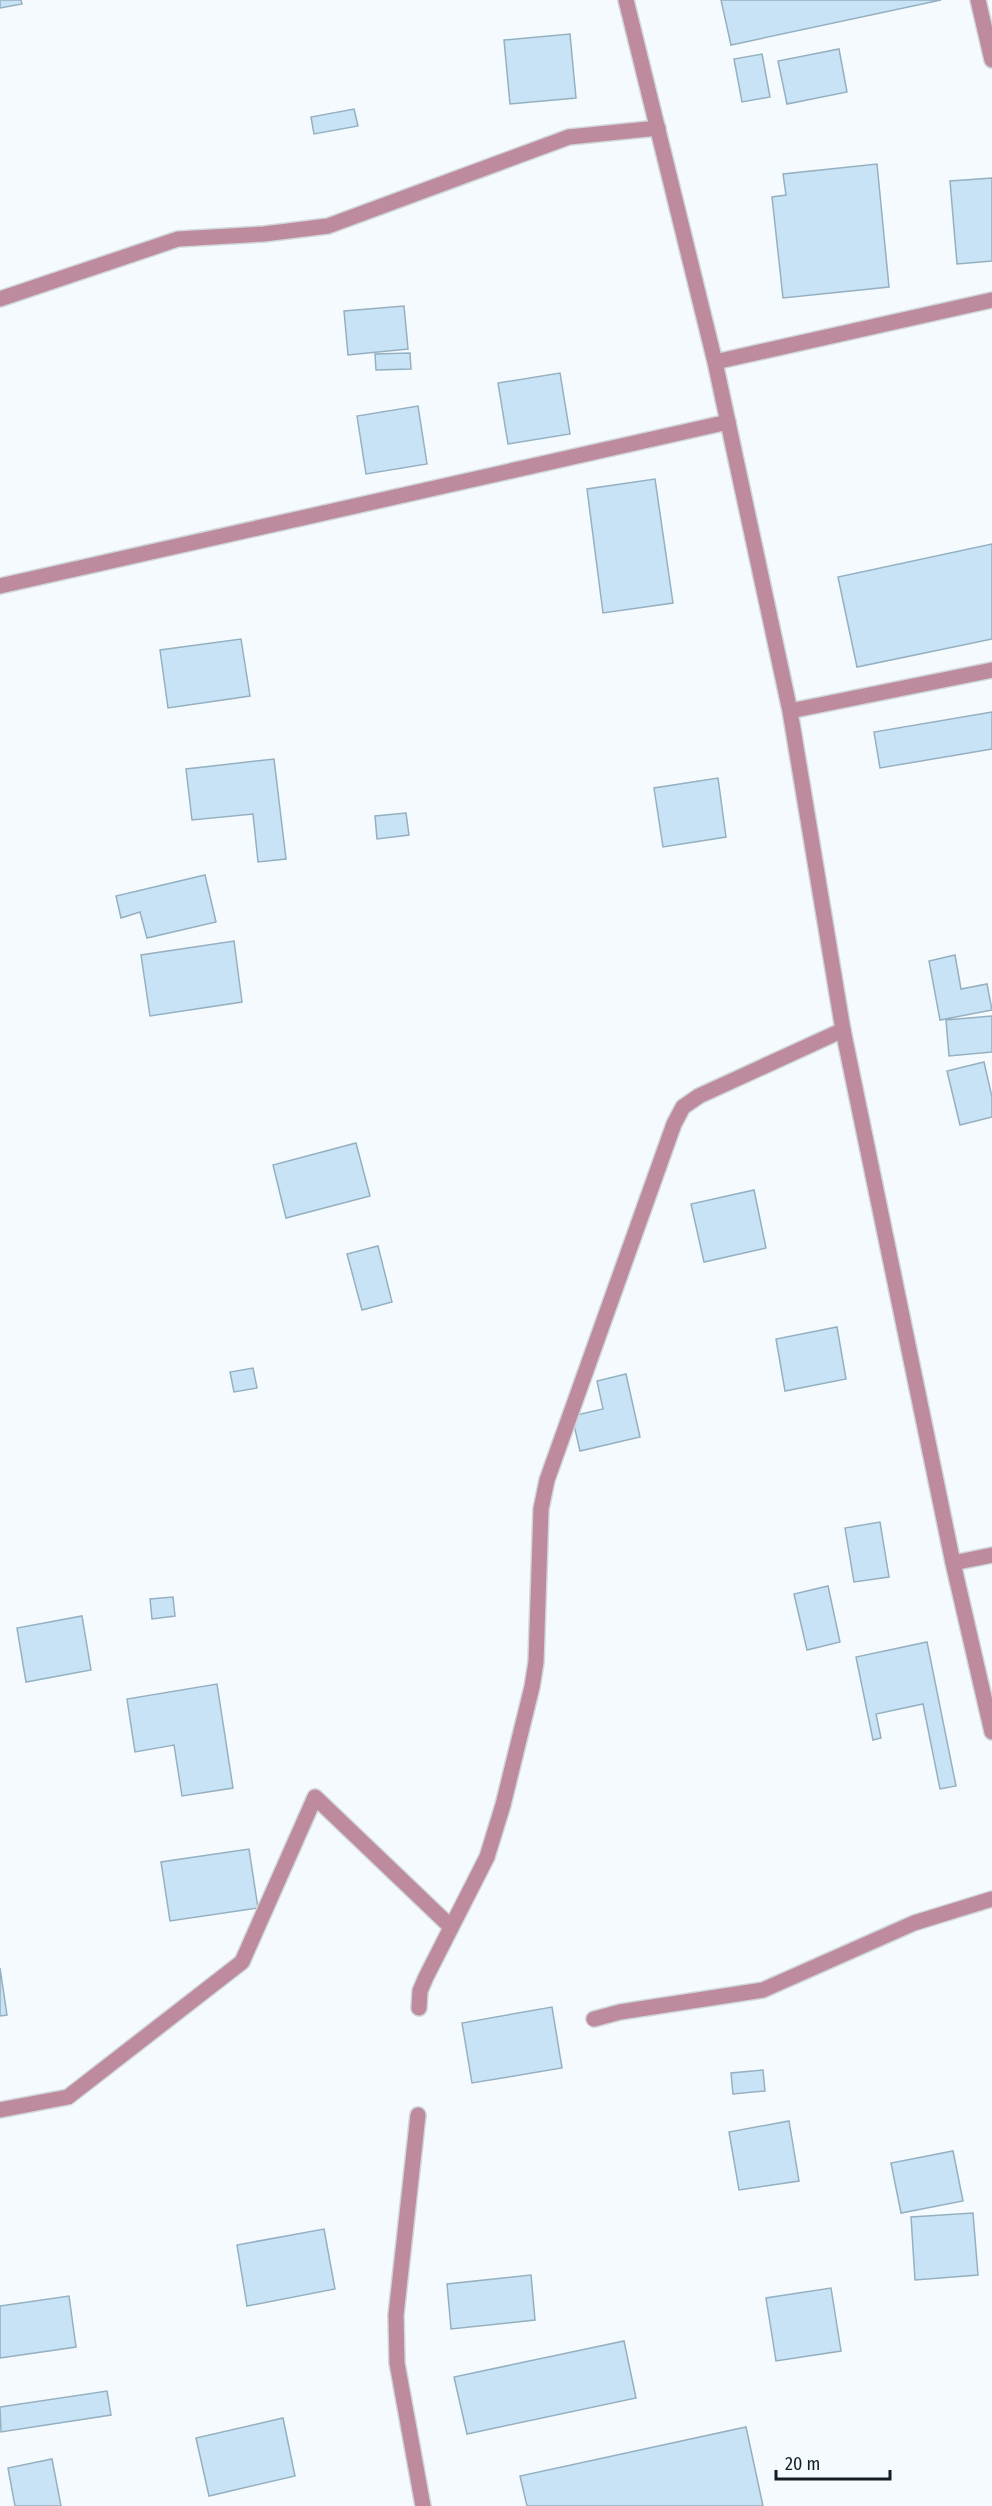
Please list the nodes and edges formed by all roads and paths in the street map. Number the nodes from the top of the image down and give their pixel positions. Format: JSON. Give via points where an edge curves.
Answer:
{"nodes":[{"id":1,"x":626,"y":0,"type":"edge"},
{"id":2,"x":978,"y":0,"type":"edge"},
{"id":3,"x":992,"y":60,"type":"edge"},
{"id":4,"x":658,"y":128,"type":"junction"},
{"id":5,"x":0,"y":299,"type":"edge"},
{"id":6,"x":992,"y":300,"type":"edge"},
{"id":7,"x":715,"y":362,"type":"junction"},
{"id":8,"x":728,"y":422,"type":"junction"},
{"id":9,"x":0,"y":586,"type":"edge"},
{"id":10,"x":992,"y":670,"type":"edge"},
{"id":11,"x":790,"y":711,"type":"junction"},
{"id":12,"x":843,"y":1030,"type":"junction"},
{"id":13,"x":992,"y":1555,"type":"edge"},
{"id":14,"x":953,"y":1563,"type":"junction"},
{"id":15,"x":992,"y":1732,"type":"edge"},
{"id":16,"x":992,"y":1899,"type":"edge"},
{"id":17,"x":452,"y":1927,"type":"junction"},
{"id":18,"x":419,"y":2008,"type":"dead end"},
{"id":19,"x":594,"y":2019,"type":"dead end"},
{"id":20,"x":0,"y":2110,"type":"edge"},
{"id":21,"x":418,"y":2115,"type":"dead end"},
{"id":22,"x":423,"y":2506,"type":"edge"}],
"edges":[{"from":1,"to":4,"type":"street"},
{"from":2,"to":3,"type":"street"},
{"from":4,"to":5,"type":"street","via":[[568,137],[328,226],[178,239]]},
{"from":4,"to":7,"type":"street"},
{"from":6,"to":7,"type":"street"},
{"from":7,"to":8,"type":"street"},
{"from":8,"to":9,"type":"street"},
{"from":8,"to":11,"type":"street"},
{"from":10,"to":11,"type":"street"},
{"from":11,"to":12,"type":"street"},
{"from":12,"to":14,"type":"street"},
{"from":12,"to":17,"type":"street","via":[[699,1096],[683,1107],[674,1124],[547,1479],[541,1509],[532,1687],[487,1857]]},
{"from":13,"to":14,"type":"street"},
{"from":14,"to":15,"type":"street"},
{"from":16,"to":19,"type":"street","via":[[914,1923],[763,1990]]},
{"from":17,"to":18,"type":"street","via":[[420,1991]]},
{"from":17,"to":20,"type":"street","via":[[315,1797],[242,1962],[68,2097]]},
{"from":21,"to":22,"type":"street","via":[[395,2340]]}]}
